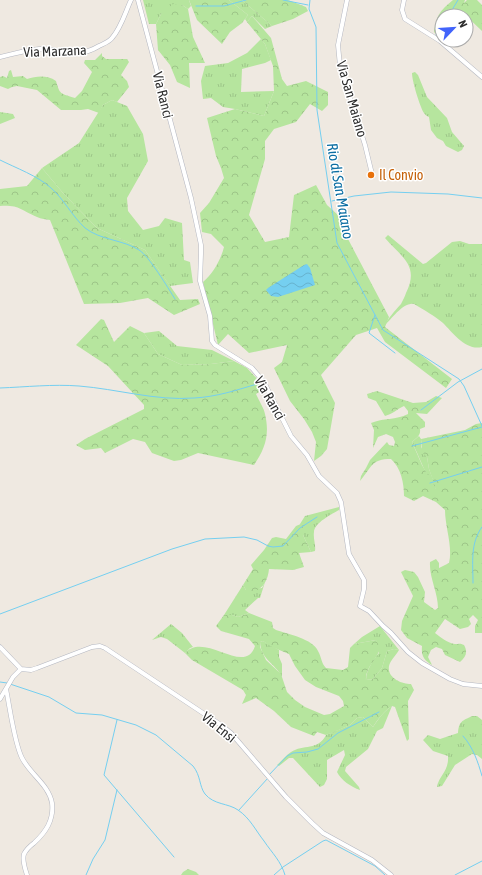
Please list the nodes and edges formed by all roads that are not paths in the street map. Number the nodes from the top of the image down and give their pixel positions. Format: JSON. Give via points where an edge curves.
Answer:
{"nodes":[{"id":1,"x":131,"y":0,"type":"edge"},
{"id":2,"x":138,"y":0,"type":"edge"},
{"id":3,"x":347,"y":0,"type":"edge"},
{"id":4,"x":404,"y":0,"type":"edge"},
{"id":5,"x":0,"y":58,"type":"edge"},
{"id":6,"x":482,"y":77,"type":"edge"},
{"id":7,"x":372,"y":174,"type":"dead end"},
{"id":8,"x":0,"y":647,"type":"edge"},
{"id":9,"x":21,"y":669,"type":"junction"},
{"id":10,"x":482,"y":686,"type":"edge"},
{"id":11,"x":7,"y":688,"type":"junction"},
{"id":12,"x":0,"y":699,"type":"edge"},
{"id":13,"x":27,"y":875,"type":"edge"},
{"id":14,"x":391,"y":875,"type":"edge"}],
"edges":[{"from":1,"to":5,"type":"street","name":"Via Marzana","via":[[111,40],[91,51],[74,53],[40,49]]},
{"from":2,"to":10,"type":"street","name":"Via Ranci","via":[[194,213],[201,254],[200,281],[210,316],[212,340],[215,345],[252,368],[264,382],[291,436],[307,455],[319,476],[337,493],[341,502],[349,554],[364,580],[360,606],[369,611],[422,663],[463,684]]},
{"from":3,"to":7,"type":"street","name":"Via San Maiano","via":[[338,45],[340,66]]},
{"from":4,"to":6,"type":"street","via":[[402,15],[405,19],[440,41]]},
{"from":8,"to":9,"type":"street"},
{"from":9,"to":11,"type":"street"},
{"from":9,"to":14,"type":"street","name":"Via Ensi","via":[[31,670],[92,647],[105,648],[230,733],[286,797],[323,833],[372,860]]},
{"from":11,"to":12,"type":"street"},
{"from":11,"to":13,"type":"street","via":[[22,757],[50,793],[52,803],[52,815],[46,830],[24,855]]}]}
